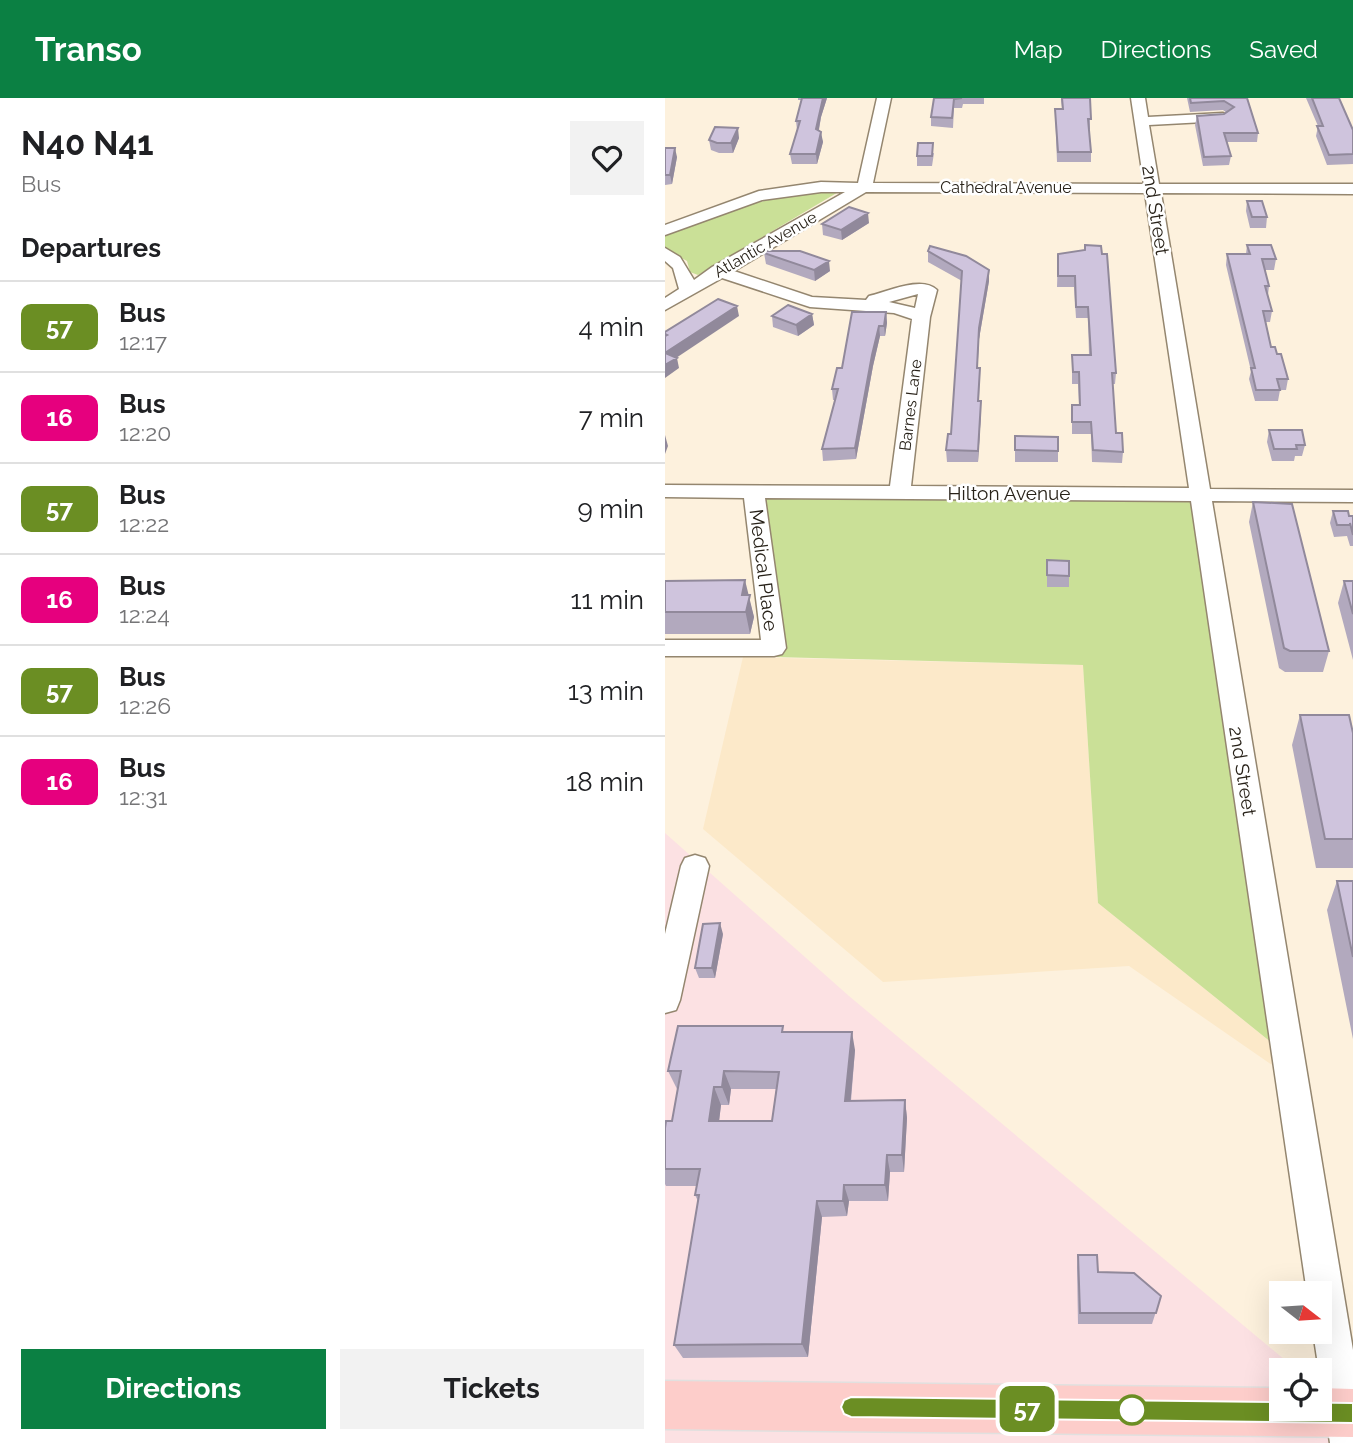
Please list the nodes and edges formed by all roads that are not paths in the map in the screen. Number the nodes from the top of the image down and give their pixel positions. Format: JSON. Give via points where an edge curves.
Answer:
{"nodes":[{"id":1,"x":884,"y":98,"type":"edge"},
{"id":2,"x":1140,"y":110,"type":"edge"},
{"id":3,"x":1223,"y":117,"type":"edge"},
{"id":4,"x":865,"y":186,"type":"junction"},
{"id":5,"x":1153,"y":188,"type":"junction"},
{"id":6,"x":1353,"y":189,"type":"edge"},
{"id":7,"x":665,"y":230,"type":"edge"},
{"id":8,"x":665,"y":253,"type":"edge"},
{"id":9,"x":718,"y":271,"type":"junction"},
{"id":10,"x":688,"y":290,"type":"junction"},
{"id":11,"x":665,"y":305,"type":"edge"},
{"id":12,"x":856,"y":305,"type":"junction"},
{"id":13,"x":921,"y":317,"type":"junction"},
{"id":14,"x":665,"y":491,"type":"edge"},
{"id":15,"x":754,"y":491,"type":"junction"},
{"id":16,"x":900,"y":492,"type":"junction"},
{"id":17,"x":1199,"y":494,"type":"junction"},
{"id":18,"x":1353,"y":496,"type":"edge"},
{"id":19,"x":741,"y":589,"type":"edge"},
{"id":20,"x":767,"y":589,"type":"junction"},
{"id":21,"x":665,"y":648,"type":"edge"},
{"id":22,"x":774,"y":648,"type":"joint"},
{"id":23,"x":695,"y":866,"type":"dead end"},
{"id":24,"x":672,"y":939,"type":"edge"},
{"id":25,"x":665,"y":1000,"type":"edge"},
{"id":26,"x":665,"y":1405,"type":"edge"},
{"id":27,"x":1348,"y":1423,"type":"edge"}],
"edges":[{"from":1,"to":4,"type":"street"},
{"from":2,"to":3,"type":"street"},
{"from":2,"to":5,"type":"street","name":"2nd Street"},
{"from":4,"to":5,"type":"street","name":"Cathedral Avenue"},
{"from":4,"to":7,"type":"street","name":"Cathedral Avenue","via":[[759,196]]},
{"from":4,"to":9,"type":"street","name":"Atlantic Avenue"},
{"from":5,"to":6,"type":"street","name":"Cathedral Avenue"},
{"from":5,"to":17,"type":"street","name":"2nd Street"},
{"from":8,"to":10,"type":"street","via":[[677,262]]},
{"from":9,"to":10,"type":"street","name":"Atlantic Avenue"},
{"from":9,"to":12,"type":"street","name":"Barnes Lane","via":[[811,302]]},
{"from":10,"to":11,"type":"street","name":"Atlantic Avenue"},
{"from":12,"to":13,"type":"street","name":"Barnes Lane","via":[[907,309]]},
{"from":12,"to":13,"type":"street","name":"Barnes Lane","via":[[922,288],[928,290]]},
{"from":13,"to":16,"type":"street","name":"Barnes Lane"},
{"from":14,"to":15,"type":"street","name":"Hilton Avenue"},
{"from":15,"to":16,"type":"street","name":"Hilton Avenue"},
{"from":15,"to":20,"type":"street","name":"Medical Place"},
{"from":16,"to":17,"type":"street","name":"Hilton Avenue"},
{"from":17,"to":18,"type":"street","name":"Hilton Avenue"},
{"from":17,"to":27,"type":"street","name":"2nd Street"},
{"from":19,"to":20,"type":"street"},
{"from":20,"to":22,"type":"street","name":"Medical Place"},
{"from":21,"to":22,"type":"street"},
{"from":23,"to":24,"type":"street"},
{"from":24,"to":25,"type":"street"},
{"from":26,"to":27,"type":"main road"}]}
